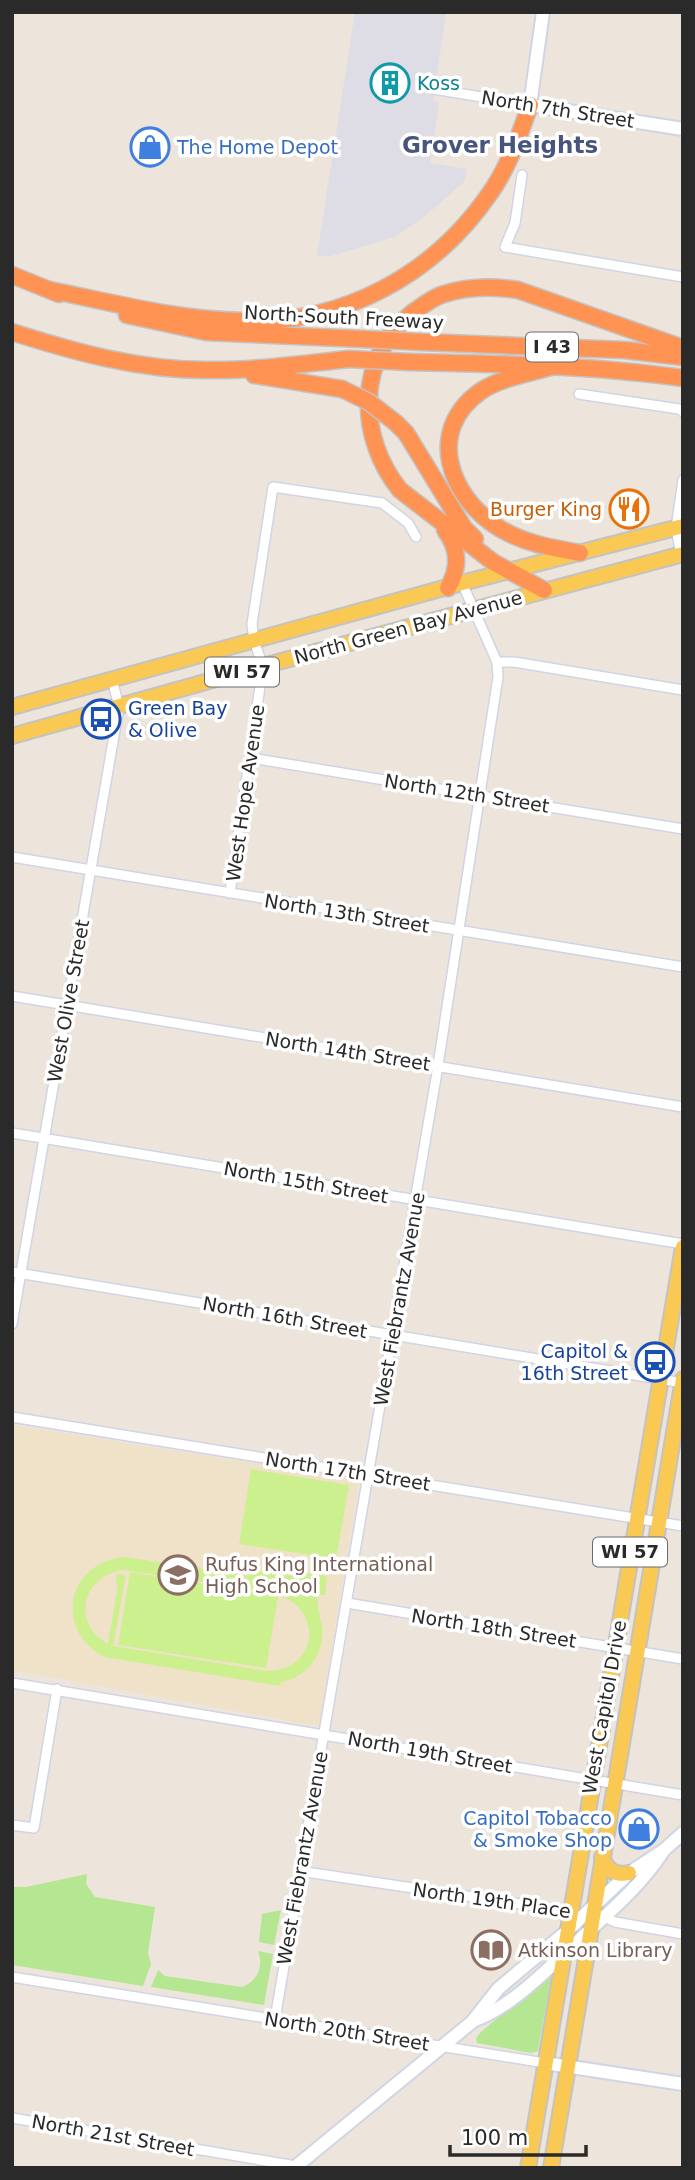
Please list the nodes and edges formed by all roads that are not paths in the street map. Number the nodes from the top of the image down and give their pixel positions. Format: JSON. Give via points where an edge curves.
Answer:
{"nodes":[{"id":1,"x":543,"y":12,"type":"edge"},
{"id":2,"x":433,"y":89,"type":"dead end"},
{"id":3,"x":530,"y":105,"type":"junction"},
{"id":4,"x":683,"y":129,"type":"edge"},
{"id":5,"x":522,"y":175,"type":"dead end"},
{"id":6,"x":12,"y":275,"type":"edge"},
{"id":7,"x":683,"y":277,"type":"edge"},
{"id":8,"x":50,"y":290,"type":"junction"},
{"id":9,"x":12,"y":332,"type":"edge"},
{"id":10,"x":683,"y":348,"type":"edge"},
{"id":11,"x":683,"y":357,"type":"edge"},
{"id":12,"x":557,"y":365,"type":"junction"},
{"id":13,"x":206,"y":370,"type":"junction"},
{"id":14,"x":683,"y":378,"type":"edge"},
{"id":15,"x":579,"y":394,"type":"dead end"},
{"id":16,"x":683,"y":412,"type":"edge"},
{"id":17,"x":683,"y":480,"type":"edge"},
{"id":18,"x":438,"y":519,"type":"junction"},
{"id":19,"x":679,"y":527,"type":"edge"},
{"id":20,"x":416,"y":537,"type":"dead end"},
{"id":21,"x":580,"y":553,"type":"junction"},
{"id":22,"x":682,"y":555,"type":"edge"},
{"id":23,"x":507,"y":568,"type":"junction"},
{"id":24,"x":455,"y":585,"type":"junction"},
{"id":25,"x":544,"y":590,"type":"junction"},
{"id":26,"x":474,"y":611,"type":"junction"},
{"id":27,"x":254,"y":641,"type":"junction"},
{"id":28,"x":497,"y":662,"type":"junction"},
{"id":29,"x":263,"y":666,"type":"junction"},
{"id":30,"x":112,"y":679,"type":"junction"},
{"id":31,"x":683,"y":690,"type":"edge"},
{"id":32,"x":12,"y":706,"type":"edge"},
{"id":33,"x":119,"y":707,"type":"junction"},
{"id":34,"x":12,"y":736,"type":"edge"},
{"id":35,"x":251,"y":758,"type":"junction"},
{"id":36,"x":481,"y":794,"type":"junction"},
{"id":37,"x":683,"y":829,"type":"edge"},
{"id":38,"x":12,"y":857,"type":"edge"},
{"id":39,"x":91,"y":870,"type":"junction"},
{"id":40,"x":230,"y":893,"type":"junction"},
{"id":41,"x":460,"y":931,"type":"junction"},
{"id":42,"x":683,"y":967,"type":"edge"},
{"id":43,"x":12,"y":996,"type":"edge"},
{"id":44,"x":67,"y":1005,"type":"junction"},
{"id":45,"x":438,"y":1066,"type":"junction"},
{"id":46,"x":683,"y":1107,"type":"edge"},
{"id":47,"x":12,"y":1133,"type":"edge"},
{"id":48,"x":44,"y":1138,"type":"junction"},
{"id":49,"x":415,"y":1200,"type":"junction"},
{"id":50,"x":683,"y":1246,"type":"edge"},
{"id":51,"x":16,"y":1272,"type":"edge"},
{"id":52,"x":12,"y":1324,"type":"edge"},
{"id":53,"x":393,"y":1336,"type":"junction"},
{"id":54,"x":660,"y":1379,"type":"junction"},
{"id":55,"x":682,"y":1381,"type":"edge"},
{"id":56,"x":12,"y":1417,"type":"edge"},
{"id":57,"x":368,"y":1475,"type":"junction"},
{"id":58,"x":636,"y":1518,"type":"junction"},
{"id":59,"x":659,"y":1522,"type":"junction"},
{"id":60,"x":683,"y":1526,"type":"edge"},
{"id":61,"x":347,"y":1604,"type":"junction"},
{"id":62,"x":615,"y":1647,"type":"junction"},
{"id":63,"x":637,"y":1651,"type":"junction"},
{"id":64,"x":683,"y":1658,"type":"edge"},
{"id":65,"x":12,"y":1682,"type":"edge"},
{"id":66,"x":57,"y":1689,"type":"junction"},
{"id":67,"x":324,"y":1734,"type":"junction"},
{"id":68,"x":592,"y":1779,"type":"junction"},
{"id":69,"x":614,"y":1783,"type":"junction"},
{"id":70,"x":683,"y":1795,"type":"edge"},
{"id":71,"x":12,"y":1825,"type":"edge"},
{"id":72,"x":683,"y":1833,"type":"edge"},
{"id":73,"x":664,"y":1850,"type":"junction"},
{"id":74,"x":602,"y":1857,"type":"junction"},
{"id":75,"x":299,"y":1871,"type":"junction"},
{"id":76,"x":629,"y":1872,"type":"junction"},
{"id":77,"x":570,"y":1911,"type":"junction"},
{"id":78,"x":594,"y":1912,"type":"junction"},
{"id":79,"x":590,"y":1930,"type":"junction"},
{"id":80,"x":567,"y":1931,"type":"junction"},
{"id":81,"x":683,"y":1934,"type":"edge"},
{"id":82,"x":563,"y":1955,"type":"junction"},
{"id":83,"x":12,"y":1977,"type":"edge"},
{"id":84,"x":275,"y":2019,"type":"junction"},
{"id":85,"x":472,"y":2022,"type":"junction"},
{"id":86,"x":441,"y":2047,"type":"junction"},
{"id":87,"x":545,"y":2063,"type":"junction"},
{"id":88,"x":567,"y":2066,"type":"junction"},
{"id":89,"x":683,"y":2084,"type":"edge"},
{"id":90,"x":12,"y":2118,"type":"edge"},
{"id":91,"x":295,"y":2167,"type":"edge"},
{"id":92,"x":528,"y":2168,"type":"edge"},
{"id":93,"x":551,"y":2168,"type":"edge"}],
"edges":[{"from":1,"to":3,"type":"street"},
{"from":2,"to":3,"type":"street","name":"North 7th Street"},
{"from":3,"to":4,"type":"street","name":"North 7th Street"},
{"from":3,"to":8,"type":"highway","via":[[513,152],[460,231],[430,260],[356,303],[321,315],[246,321],[164,313]]},
{"from":5,"to":7,"type":"street","via":[[515,223],[505,247]]},
{"from":6,"to":8,"type":"highway","name":"North-South Freeway","number":"I 43"},
{"from":8,"to":11,"type":"highway","name":"North-South Freeway","number":"I 43","bridge":true,"via":[[154,323],[206,332]]},
{"from":9,"to":13,"type":"highway","number":"I 43","via":[[74,352],[164,368]]},
{"from":10,"to":18,"type":"highway","via":[[518,290],[460,289],[422,306],[390,335],[373,369],[368,408],[373,440],[389,476]]},
{"from":12,"to":13,"type":"highway","number":"I 43","bridge":true,"via":[[349,359]]},
{"from":12,"to":14,"type":"highway","number":"I 43"},
{"from":12,"to":21,"type":"highway","via":[[481,391],[455,420],[449,462],[461,492],[486,520],[512,536]]},
{"from":13,"to":23,"type":"highway","bridge":true,"via":[[342,389],[369,401],[406,433],[464,528]]},
{"from":15,"to":16,"type":"street"},
{"from":17,"to":19,"type":"street"},
{"from":18,"to":23,"type":"highway"},
{"from":18,"to":24,"type":"highway","via":[[458,560]]},
{"from":19,"to":21,"type":"main road","name":"North Green Bay Avenue","number":"WI 57"},
{"from":19,"to":22,"type":"street"},
{"from":20,"to":27,"type":"street","name":"West Hope Avenue","via":[[408,523],[382,503],[273,487]]},
{"from":21,"to":23,"type":"main road","name":"North Green Bay Avenue","number":"WI 57"},
{"from":22,"to":25,"type":"main road","name":"North Green Bay Avenue","number":"WI 57"},
{"from":23,"to":24,"type":"main road","name":"North Green Bay Avenue","number":"WI 57"},
{"from":23,"to":25,"type":"highway"},
{"from":24,"to":26,"type":"street","name":"West Fiebrantz Avenue"},
{"from":24,"to":27,"type":"main road","name":"North Green Bay Avenue","number":"WI 57"},
{"from":25,"to":26,"type":"main road","name":"North Green Bay Avenue","number":"WI 57"},
{"from":26,"to":28,"type":"street","name":"West Fiebrantz Avenue"},
{"from":26,"to":29,"type":"main road","name":"North Green Bay Avenue","number":"WI 57"},
{"from":27,"to":29,"type":"street","name":"West Hope Avenue"},
{"from":27,"to":30,"type":"main road","name":"North Green Bay Avenue","number":"WI 57"},
{"from":28,"to":31,"type":"street"},
{"from":28,"to":36,"type":"street","name":"West Fiebrantz Avenue"},
{"from":29,"to":33,"type":"main road","name":"North Green Bay Avenue","number":"WI 57"},
{"from":29,"to":35,"type":"street","name":"West Hope Avenue"},
{"from":30,"to":32,"type":"main road","name":"North Green Bay Avenue","number":"WI 57"},
{"from":30,"to":33,"type":"street","name":"West Olive Street"},
{"from":33,"to":34,"type":"main road","name":"North Green Bay Avenue","number":"WI 57"},
{"from":33,"to":39,"type":"street","name":"West Olive Street"},
{"from":35,"to":36,"type":"street","name":"North 12th Street"},
{"from":35,"to":40,"type":"street","name":"West Hope Avenue"},
{"from":36,"to":37,"type":"street","name":"North 12th Street"},
{"from":36,"to":41,"type":"street","name":"West Fiebrantz Avenue"},
{"from":38,"to":39,"type":"street","name":"North 13th Street"},
{"from":39,"to":40,"type":"street","name":"North 13th Street"},
{"from":39,"to":44,"type":"street","name":"West Olive Street"},
{"from":40,"to":41,"type":"street","name":"North 13th Street"},
{"from":41,"to":42,"type":"street","name":"North 13th Street"},
{"from":41,"to":45,"type":"street","name":"West Fiebrantz Avenue"},
{"from":43,"to":44,"type":"street","name":"North 14th Street"},
{"from":44,"to":45,"type":"street","name":"North 14th Street"},
{"from":44,"to":48,"type":"street","name":"West Olive Street"},
{"from":45,"to":46,"type":"street","name":"North 14th Street"},
{"from":45,"to":49,"type":"street","name":"West Fiebrantz Avenue"},
{"from":47,"to":48,"type":"street","name":"North 15th Street"},
{"from":48,"to":49,"type":"street","name":"North 15th Street"},
{"from":48,"to":51,"type":"street","name":"West Olive Street"},
{"from":49,"to":50,"type":"street","name":"North 15th Street"},
{"from":49,"to":53,"type":"street","name":"West Fiebrantz Avenue"},
{"from":50,"to":54,"type":"main road","name":"West Capitol Drive","number":"WI 57"},
{"from":51,"to":52,"type":"street","name":"West Olive Street"},
{"from":51,"to":53,"type":"street","name":"North 16th Street"},
{"from":53,"to":54,"type":"street","name":"North 16th Street"},
{"from":53,"to":57,"type":"street","name":"West Fiebrantz Avenue"},
{"from":54,"to":55,"type":"street","name":"North 16th Street"},
{"from":54,"to":58,"type":"main road","name":"West Capitol Drive","number":"WI 57"},
{"from":55,"to":59,"type":"main road","name":"West Capitol Drive","number":"WI 57"},
{"from":56,"to":57,"type":"street","name":"North 17th Street"},
{"from":57,"to":58,"type":"street","name":"North 17th Street"},
{"from":57,"to":61,"type":"street","name":"West Fiebrantz Avenue"},
{"from":58,"to":59,"type":"street","name":"North 17th Street"},
{"from":58,"to":62,"type":"main road","name":"West Capitol Drive","number":"WI 57"},
{"from":59,"to":60,"type":"street","name":"North 17th Street"},
{"from":59,"to":63,"type":"main road","name":"West Capitol Drive","number":"WI 57"},
{"from":61,"to":62,"type":"street","name":"North 18th Street"},
{"from":61,"to":67,"type":"street","name":"West Fiebrantz Avenue"},
{"from":62,"to":63,"type":"street","name":"North 18th Street"},
{"from":62,"to":68,"type":"main road","name":"West Capitol Drive","number":"WI 57"},
{"from":63,"to":64,"type":"street","name":"North 18th Street"},
{"from":63,"to":69,"type":"main road","name":"West Capitol Drive","number":"WI 57"},
{"from":65,"to":66,"type":"street","name":"North 19th Street"},
{"from":66,"to":67,"type":"street","name":"North 19th Street"},
{"from":66,"to":71,"type":"street","via":[[34,1828]]},
{"from":67,"to":68,"type":"street","name":"North 19th Street"},
{"from":67,"to":75,"type":"street","name":"West Fiebrantz Avenue"},
{"from":68,"to":69,"type":"street","name":"North 19th Street"},
{"from":68,"to":77,"type":"main road","name":"West Capitol Drive","number":"WI 57"},
{"from":69,"to":70,"type":"street","name":"North 19th Street"},
{"from":69,"to":74,"type":"main road","name":"West Capitol Drive","number":"WI 57"},
{"from":72,"to":73,"type":"street"},
{"from":73,"to":76,"type":"street"},
{"from":73,"to":78,"type":"street","via":[[647,1874]]},
{"from":74,"to":76,"type":"main road","via":[[613,1872]]},
{"from":74,"to":78,"type":"main road","name":"West Capitol Drive","number":"WI 57"},
{"from":75,"to":77,"type":"street","name":"North 19th Place"},
{"from":75,"to":84,"type":"street","name":"West Fiebrantz Avenue"},
{"from":76,"to":78,"type":"street"},
{"from":77,"to":78,"type":"street","name":"North 19th Place"},
{"from":77,"to":80,"type":"main road","name":"West Capitol Drive","number":"WI 57"},
{"from":78,"to":79,"type":"main road","name":"West Capitol Drive","number":"WI 57"},
{"from":78,"to":80,"type":"street"},
{"from":78,"to":81,"type":"street","name":"North 19th Place","via":[[615,1922]]},
{"from":79,"to":82,"type":"street"},
{"from":79,"to":88,"type":"main road","name":"West Capitol Drive","number":"WI 57"},
{"from":80,"to":82,"type":"main road","name":"West Capitol Drive","number":"WI 57"},
{"from":80,"to":85,"type":"street","via":[[498,1989]]},
{"from":82,"to":85,"type":"street","via":[[500,2009]]},
{"from":82,"to":87,"type":"main road","name":"West Capitol Drive","number":"WI 57"},
{"from":83,"to":84,"type":"street","name":"North 20th Street"},
{"from":84,"to":86,"type":"street","name":"North 20th Street"},
{"from":85,"to":86,"type":"street"},
{"from":86,"to":87,"type":"street","name":"North 20th Street"},
{"from":86,"to":91,"type":"street"},
{"from":87,"to":88,"type":"street","name":"North 20th Street"},
{"from":87,"to":92,"type":"main road","name":"West Capitol Drive"},
{"from":88,"to":89,"type":"street","name":"North 20th Street"},
{"from":88,"to":93,"type":"main road","name":"West Capitol Drive"},
{"from":90,"to":91,"type":"street","name":"North 21st Street"}]}
